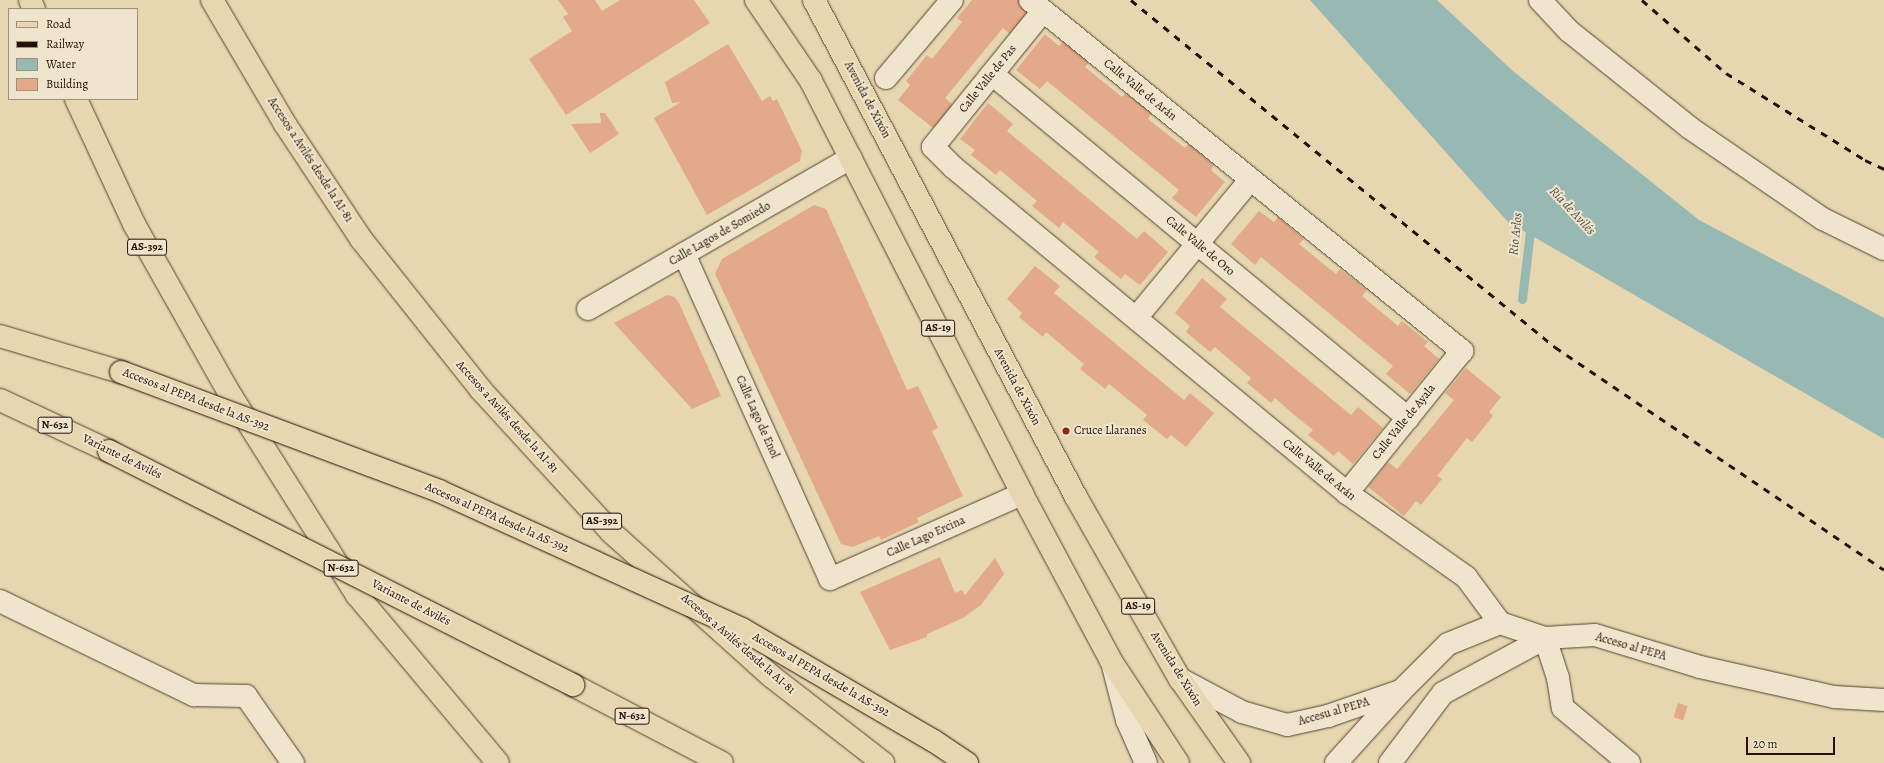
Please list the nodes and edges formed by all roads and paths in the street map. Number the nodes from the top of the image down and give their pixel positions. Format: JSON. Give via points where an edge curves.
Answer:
{"nodes":[{"id":1,"x":212,"y":0,"type":"edge"},
{"id":2,"x":756,"y":0,"type":"edge"},
{"id":3,"x":814,"y":0,"type":"edge"},
{"id":4,"x":952,"y":0,"type":"edge"},
{"id":5,"x":1540,"y":0,"type":"edge"},
{"id":6,"x":1037,"y":6,"type":"edge"},
{"id":7,"x":992,"y":74,"type":"junction"},
{"id":8,"x":886,"y":78,"type":"dead end"},
{"id":9,"x":76,"y":100,"type":"edge"},
{"id":10,"x":933,"y":147,"type":"joint"},
{"id":11,"x":851,"y":158,"type":"junction"},
{"id":12,"x":1250,"y":180,"type":"junction"},
{"id":13,"x":1197,"y":244,"type":"junction"},
{"id":14,"x":1884,"y":249,"type":"edge"},
{"id":15,"x":684,"y":254,"type":"junction"},
{"id":16,"x":588,"y":309,"type":"dead end"},
{"id":17,"x":1136,"y":318,"type":"junction"},
{"id":18,"x":0,"y":336,"type":"edge"},
{"id":19,"x":1462,"y":351,"type":"joint"},
{"id":20,"x":0,"y":400,"type":"edge"},
{"id":21,"x":1408,"y":418,"type":"junction"},
{"id":22,"x":1022,"y":494,"type":"junction"},
{"id":23,"x":1347,"y":494,"type":"junction"},
{"id":24,"x":830,"y":579,"type":"joint"},
{"id":25,"x":0,"y":601,"type":"edge"},
{"id":26,"x":1500,"y":623,"type":"junction"},
{"id":27,"x":1545,"y":638,"type":"junction"},
{"id":28,"x":1111,"y":661,"type":"junction"},
{"id":29,"x":1180,"y":679,"type":"junction"},
{"id":30,"x":1401,"y":691,"type":"junction"},
{"id":31,"x":1884,"y":700,"type":"edge"},
{"id":32,"x":691,"y":747,"type":"junction"},
{"id":33,"x":1396,"y":759,"type":"edge"},
{"id":34,"x":293,"y":763,"type":"edge"},
{"id":35,"x":498,"y":763,"type":"edge"},
{"id":36,"x":710,"y":763,"type":"edge"},
{"id":37,"x":714,"y":763,"type":"edge"},
{"id":38,"x":722,"y":763,"type":"edge"},
{"id":39,"x":883,"y":763,"type":"edge"},
{"id":40,"x":967,"y":763,"type":"edge"},
{"id":41,"x":1146,"y":763,"type":"edge"},
{"id":42,"x":1178,"y":763,"type":"edge"},
{"id":43,"x":1239,"y":763,"type":"edge"},
{"id":44,"x":1336,"y":763,"type":"edge"},
{"id":45,"x":1629,"y":763,"type":"edge"}],
"edges":[{"from":1,"to":39,"type":"main road","name":"Accesos a Avilés desde la AI-81","number":"AS-392","via":[[285,124],[361,239],[481,390],[611,532],[771,676]]},
{"from":2,"to":11,"type":"main road","number":"AS-19","via":[[811,81]]},
{"from":3,"to":29,"type":"main road","name":"Avenida de Xixón","number":"AS-19","via":[[1050,449]]},
{"from":4,"to":8,"type":"street"},
{"from":5,"to":14,"type":"street","via":[[1569,31],[1690,128],[1822,219]]},
{"from":6,"to":7,"type":"street","name":"Calle Valle de Pas"},
{"from":6,"to":12,"type":"street","name":"Calle Valle de Arán"},
{"from":7,"to":10,"type":"street","name":"Calle Valle de Pas"},
{"from":7,"to":13,"type":"street","name":"Calle Valle de Oro"},
{"from":9,"to":35,"type":"main road","number":"AS-392","via":[[134,224],[228,391],[352,588]]},
{"from":10,"to":17,"type":"street","name":"Calle Valle de Arán","via":[[953,167]]},
{"from":11,"to":15,"type":"street","name":"Calle Lagos de Somiedo"},
{"from":11,"to":22,"type":"main road","number":"AS-19"},
{"from":12,"to":13,"type":"street"},
{"from":12,"to":19,"type":"street","name":"Calle Valle de Arán"},
{"from":13,"to":17,"type":"street"},
{"from":13,"to":21,"type":"street","name":"Calle Valle de Oro"},
{"from":15,"to":16,"type":"street","name":"Calle Lagos de Somiedo"},
{"from":15,"to":24,"type":"street","name":"Calle Lago de Enol"},
{"from":17,"to":23,"type":"street","name":"Calle Valle de Arán"},
{"from":18,"to":40,"type":"main road","name":"Accesos al PEPA desde la AS-392","bridge":true,"via":[[121,372],[439,491],[742,628]]},
{"from":19,"to":21,"type":"street","name":"Calle Valle de Ayala"},
{"from":20,"to":32,"type":"main road","name":"Variante de Avilés","number":"N-632","bridge":true,"via":[[109,450]]},
{"from":21,"to":23,"type":"street","name":"Calle Valle de Ayala"},
{"from":22,"to":24,"type":"street","name":"Calle Lago Ercina"},
{"from":22,"to":28,"type":"main road","number":"AS-19"},
{"from":23,"to":26,"type":"street","name":"Calle Valle de Arán","via":[[1466,577]]},
{"from":25,"to":34,"type":"street","via":[[194,695],[246,696]]},
{"from":26,"to":27,"type":"street","name":"Acceso al PEPA"},
{"from":26,"to":30,"type":"street","via":[[1448,644]]},
{"from":27,"to":31,"type":"street","name":"Acceso al PEPA","via":[[1595,635],[1700,667],[1834,697]]},
{"from":27,"to":33,"type":"street","via":[[1444,693]]},
{"from":27,"to":45,"type":"street","via":[[1558,678],[1563,708]]},
{"from":28,"to":41,"type":"street","via":[[1127,720]]},
{"from":28,"to":42,"type":"main road","number":"AS-19"},
{"from":29,"to":30,"type":"street","name":"Accesu al PEPA","via":[[1242,712],[1287,725],[1328,716]]},
{"from":29,"to":43,"type":"main road","name":"Avenida de Xixón","number":"AS-19"},
{"from":30,"to":44,"type":"street"},
{"from":32,"to":36,"type":"main road"},
{"from":32,"to":37,"type":"main road","name":"Variante de Avilés","number":"N-632"},
{"from":32,"to":38,"type":"main road","name":"Variante de Avilés","number":"N-632"}]}
